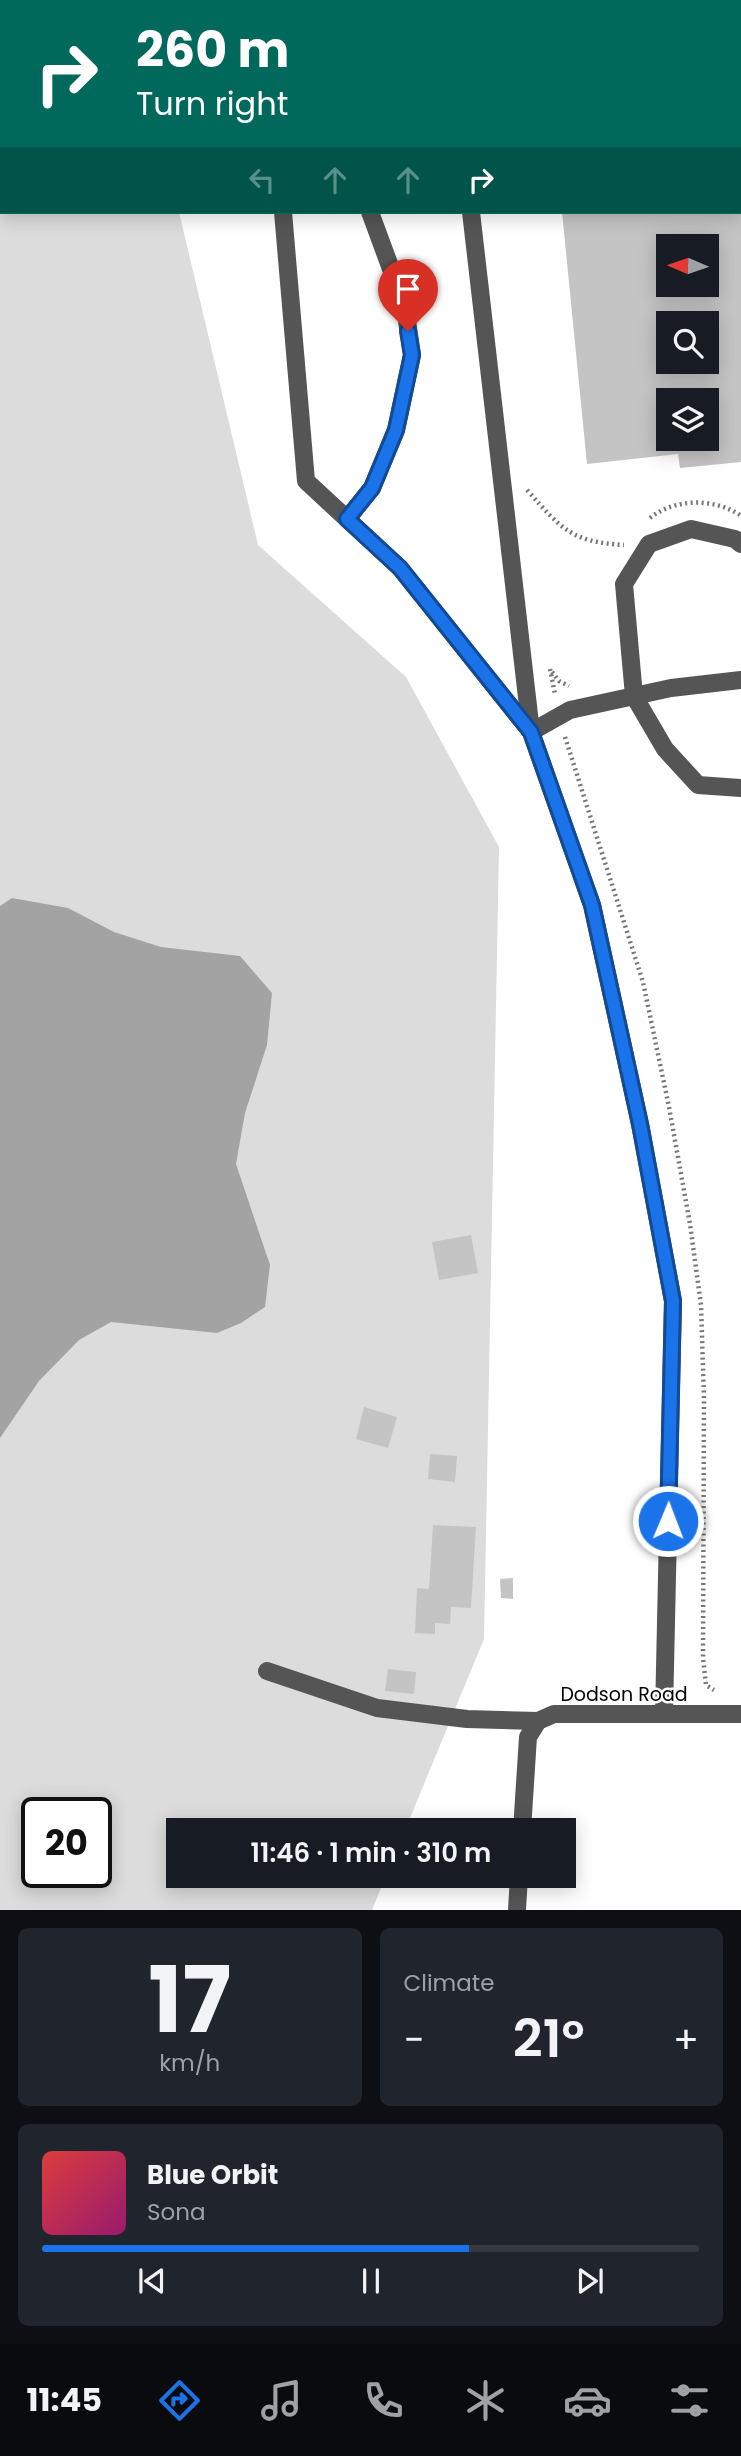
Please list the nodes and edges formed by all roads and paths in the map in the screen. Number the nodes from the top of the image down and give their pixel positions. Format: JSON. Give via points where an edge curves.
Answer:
{"nodes":[{"id":1,"x":283,"y":214,"type":"edge"},
{"id":2,"x":371,"y":214,"type":"edge"},
{"id":3,"x":471,"y":214,"type":"edge"},
{"id":4,"x":524,"y":497,"type":"dead end"},
{"id":5,"x":741,"y":516,"type":"edge"},
{"id":6,"x":347,"y":519,"type":"junction"},
{"id":7,"x":644,"y":523,"type":"dead end"},
{"id":8,"x":630,"y":537,"type":"dead end"},
{"id":9,"x":741,"y":544,"type":"edge"},
{"id":10,"x":625,"y":545,"type":"junction"},
{"id":11,"x":621,"y":551,"type":"dead end"},
{"id":12,"x":547,"y":656,"type":"dead end"},
{"id":13,"x":741,"y":680,"type":"edge"},
{"id":14,"x":572,"y":688,"type":"dead end"},
{"id":15,"x":634,"y":696,"type":"junction"},
{"id":16,"x":531,"y":732,"type":"junction"},
{"id":17,"x":741,"y":788,"type":"edge"},
{"id":18,"x":267,"y":1671,"type":"dead end"},
{"id":19,"x":664,"y":1714,"type":"junction"},
{"id":20,"x":741,"y":1714,"type":"edge"},
{"id":21,"x":538,"y":1721,"type":"junction"},
{"id":22,"x":523,"y":1818,"type":"edge"},
{"id":23,"x":518,"y":1888,"type":"edge"},
{"id":24,"x":517,"y":1910,"type":"edge"}],
"edges":[{"from":1,"to":6,"type":"street","via":[[306,481]]},
{"from":2,"to":6,"type":"street","via":[[405,307],[412,355],[396,430],[372,488]]},
{"from":3,"to":16,"type":"street"},
{"from":4,"to":10,"type":"path","via":[[522,485],[557,524],[578,537]]},
{"from":5,"to":7,"type":"path","via":[[714,505],[684,503],[663,508]]},
{"from":6,"to":16,"type":"street","via":[[400,568]]},
{"from":8,"to":10,"type":"path"},
{"from":9,"to":15,"type":"street","via":[[691,529],[649,544],[624,584]]},
{"from":10,"to":11,"type":"path"},
{"from":12,"to":14,"type":"path","via":[[559,681]]},
{"from":13,"to":15,"type":"street"},
{"from":15,"to":16,"type":"street","via":[[570,710]]},
{"from":15,"to":17,"type":"street","via":[[665,749],[698,785]]},
{"from":16,"to":19,"type":"street","via":[[592,905],[673,1301]]},
{"from":18,"to":21,"type":"street","via":[[377,1707],[467,1719]]},
{"from":19,"to":20,"type":"street","name":"Dodson Road"},
{"from":19,"to":21,"type":"street","name":"Dodson Road","via":[[554,1714]]},
{"from":21,"to":22,"type":"street","name":"Dodson Road","via":[[528,1737]]},
{"from":23,"to":24,"type":"street"}]}
